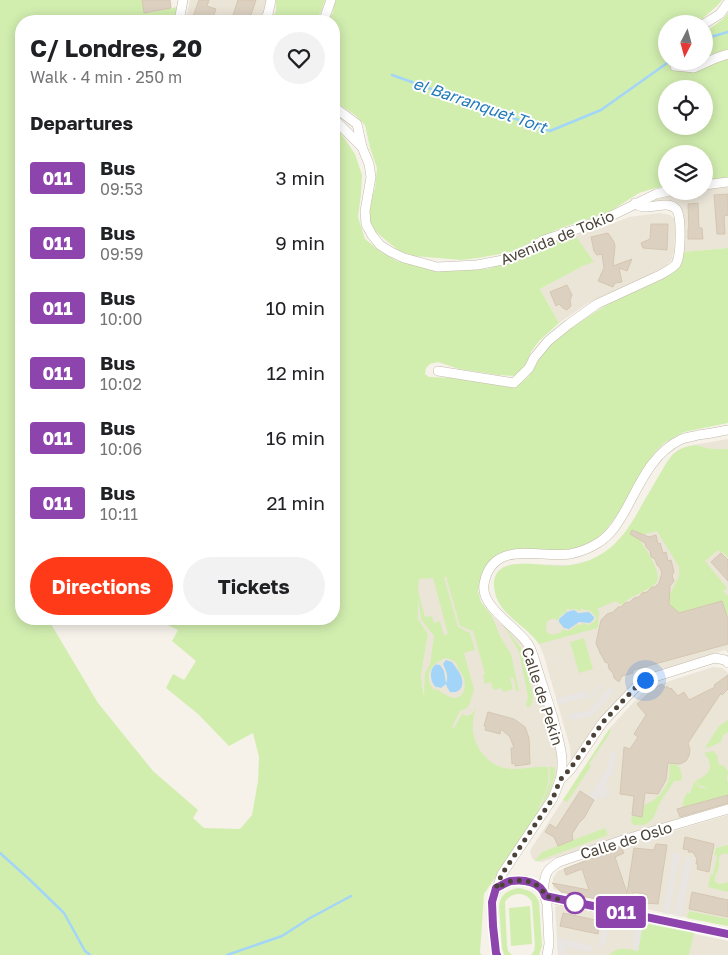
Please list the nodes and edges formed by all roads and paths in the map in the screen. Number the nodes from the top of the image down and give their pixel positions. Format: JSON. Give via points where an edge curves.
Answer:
{"nodes":[{"id":1,"x":183,"y":0,"type":"edge"},
{"id":2,"x":270,"y":0,"type":"edge"},
{"id":3,"x":331,"y":0,"type":"edge"},
{"id":4,"x":728,"y":3,"type":"edge"},
{"id":5,"x":180,"y":15,"type":"edge"},
{"id":6,"x":267,"y":15,"type":"edge"},
{"id":7,"x":327,"y":15,"type":"edge"},
{"id":8,"x":713,"y":18,"type":"edge"},
{"id":9,"x":728,"y":54,"type":"edge"},
{"id":10,"x":713,"y":59,"type":"edge"},
{"id":11,"x":340,"y":111,"type":"edge"},
{"id":12,"x":340,"y":125,"type":"edge"},
{"id":13,"x":362,"y":147,"type":"junction"},
{"id":14,"x":728,"y":182,"type":"edge"},
{"id":15,"x":713,"y":184,"type":"edge"},
{"id":16,"x":658,"y":194,"type":"edge"},
{"id":17,"x":635,"y":203,"type":"junction"},
{"id":18,"x":438,"y":371,"type":"dead end"},
{"id":19,"x":728,"y":430,"type":"edge"},
{"id":20,"x":728,"y":663,"type":"edge"},
{"id":21,"x":560,"y":780,"type":"junction"},
{"id":22,"x":728,"y":810,"type":"edge"},
{"id":23,"x":496,"y":888,"type":"junction"},
{"id":24,"x":544,"y":894,"type":"junction"},
{"id":25,"x":728,"y":934,"type":"edge"},
{"id":26,"x":497,"y":955,"type":"edge"},
{"id":27,"x":547,"y":955,"type":"edge"}],
"edges":[{"from":1,"to":5,"type":"street"},
{"from":2,"to":6,"type":"street"},
{"from":3,"to":7,"type":"street"},
{"from":4,"to":8,"type":"street"},
{"from":9,"to":10,"type":"street"},
{"from":11,"to":13,"type":"street","via":[[357,124]]},
{"from":12,"to":13,"type":"street","name":"Avenida de Tokio"},
{"from":13,"to":17,"type":"street","name":"Avenida de Tokio","via":[[371,177],[365,211],[366,224],[372,235],[391,252],[437,267],[476,265],[513,258],[544,240],[601,221]]},
{"from":14,"to":15,"type":"street"},
{"from":16,"to":17,"type":"street","name":"Avenida de Tokio"},
{"from":17,"to":18,"type":"street","via":[[643,207],[669,205],[676,208],[680,223],[678,258],[668,271],[597,304],[568,324],[548,341],[514,383]]},
{"from":19,"to":21,"type":"street","name":"Calle de Pekin","via":[[681,439],[662,451],[618,524],[600,542],[570,554],[513,554],[496,561],[488,569],[483,587],[491,607],[528,644],[534,658],[560,746],[563,764]]},
{"from":20,"to":21,"type":"street","via":[[715,658],[645,680],[603,722]]},
{"from":21,"to":23,"type":"street","via":[[553,798]]},
{"from":22,"to":24,"type":"street","name":"Calle de Oslo","via":[[559,862],[545,874]]},
{"from":23,"to":24,"type":"street","via":[[510,881],[524,880],[535,884]]},
{"from":23,"to":26,"type":"street","via":[[492,902]]},
{"from":24,"to":25,"type":"street"},
{"from":24,"to":27,"type":"street","via":[[549,944]]}]}
